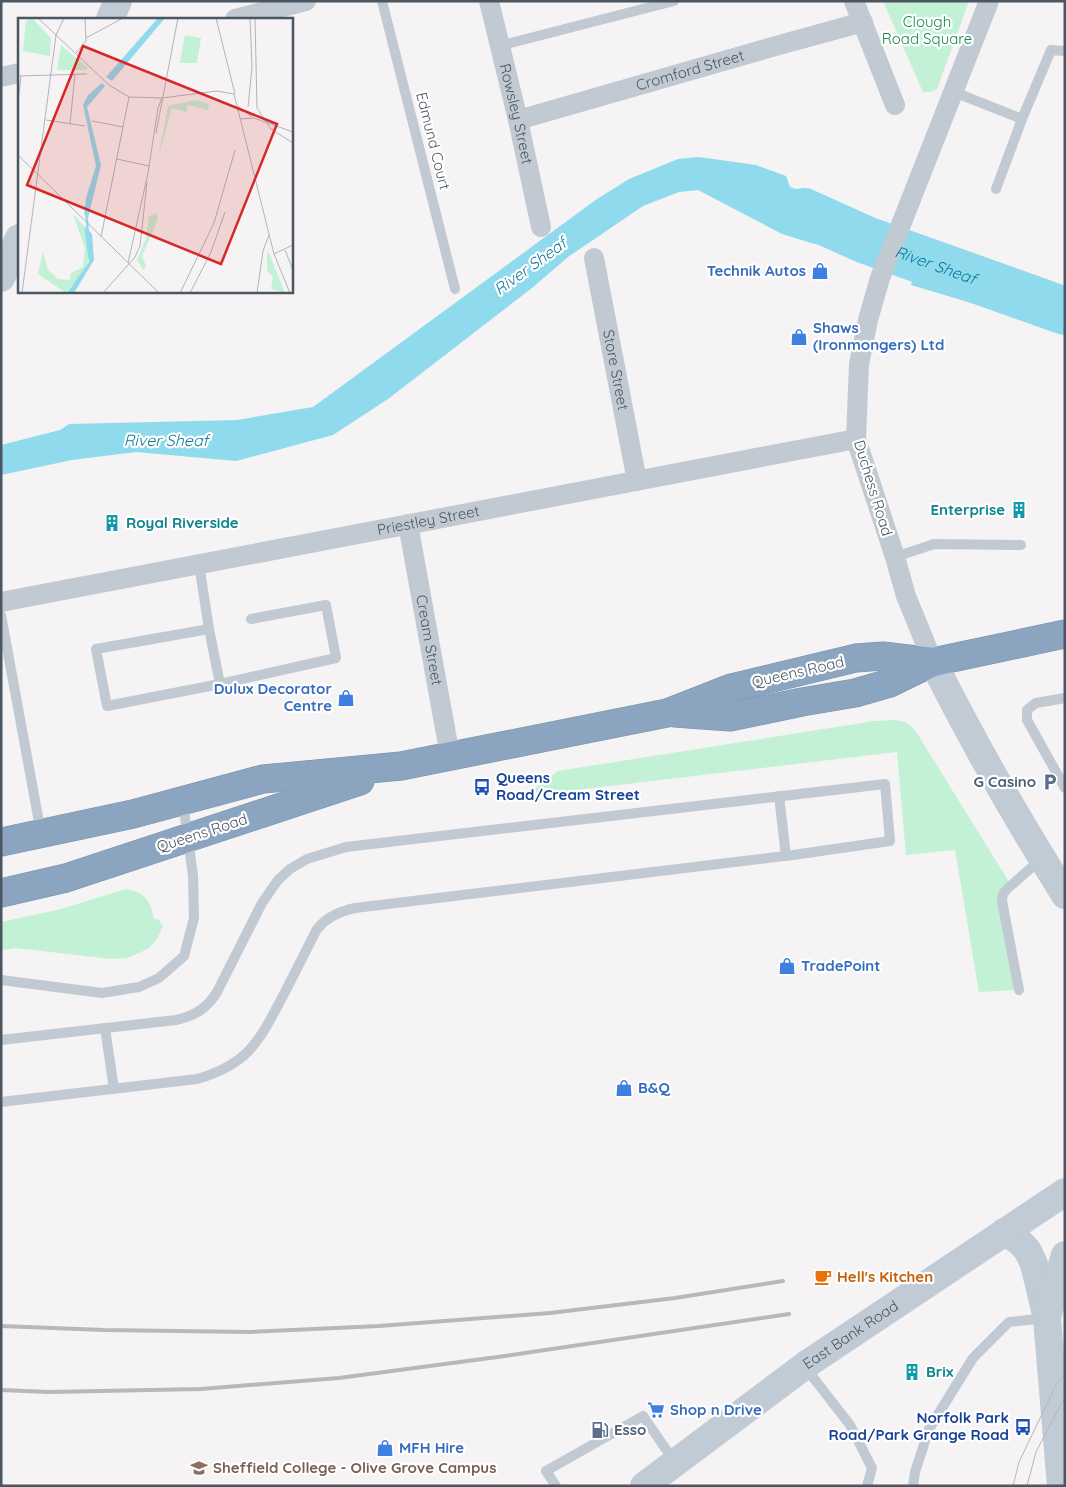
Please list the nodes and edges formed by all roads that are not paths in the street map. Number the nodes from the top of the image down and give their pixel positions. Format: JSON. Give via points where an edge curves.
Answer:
{"nodes":[{"id":1,"x":118,"y":1,"type":"edge"},
{"id":2,"x":306,"y":1,"type":"edge"},
{"id":3,"x":382,"y":1,"type":"edge"},
{"id":4,"x":489,"y":1,"type":"edge"},
{"id":5,"x":674,"y":1,"type":"edge"},
{"id":6,"x":854,"y":1,"type":"edge"},
{"id":7,"x":989,"y":1,"type":"edge"},
{"id":8,"x":110,"y":18,"type":"edge"},
{"id":9,"x":239,"y":18,"type":"edge"},
{"id":10,"x":863,"y":22,"type":"junction"},
{"id":11,"x":499,"y":46,"type":"junction"},
{"id":12,"x":1065,"y":51,"type":"edge"},
{"id":13,"x":18,"y":73,"type":"edge"},
{"id":14,"x":1,"y":77,"type":"edge"},
{"id":15,"x":954,"y":92,"type":"junction"},
{"id":16,"x":895,"y":105,"type":"dead end"},
{"id":17,"x":1022,"y":119,"type":"junction"},
{"id":18,"x":518,"y":120,"type":"junction"},
{"id":19,"x":996,"y":189,"type":"dead end"},
{"id":20,"x":541,"y":227,"type":"dead end"},
{"id":21,"x":594,"y":258,"type":"dead end"},
{"id":22,"x":455,"y":289,"type":"dead end"},
{"id":23,"x":856,"y":439,"type":"junction"},
{"id":24,"x":637,"y":481,"type":"junction"},
{"id":25,"x":408,"y":524,"type":"junction"},
{"id":26,"x":1021,"y":545,"type":"dead end"},
{"id":27,"x":895,"y":557,"type":"junction"},
{"id":28,"x":199,"y":564,"type":"junction"},
{"id":29,"x":1,"y":602,"type":"edge"},
{"id":30,"x":1,"y":615,"type":"edge"},
{"id":31,"x":251,"y":619,"type":"dead end"},
{"id":32,"x":210,"y":629,"type":"junction"},
{"id":33,"x":1065,"y":634,"type":"edge"},
{"id":34,"x":933,"y":662,"type":"junction"},
{"id":35,"x":220,"y":684,"type":"junction"},
{"id":36,"x":1065,"y":698,"type":"edge"},
{"id":37,"x":450,"y":756,"type":"junction"},
{"id":38,"x":402,"y":766,"type":"junction"},
{"id":39,"x":1065,"y":788,"type":"edge"},
{"id":40,"x":779,"y":796,"type":"junction"},
{"id":41,"x":182,"y":802,"type":"junction"},
{"id":42,"x":41,"y":834,"type":"junction"},
{"id":43,"x":186,"y":838,"type":"junction"},
{"id":44,"x":1,"y":842,"type":"edge"},
{"id":45,"x":786,"y":856,"type":"junction"},
{"id":46,"x":1042,"y":858,"type":"junction"},
{"id":47,"x":1,"y":893,"type":"edge"},
{"id":48,"x":1065,"y":895,"type":"edge"},
{"id":49,"x":1,"y":980,"type":"edge"},
{"id":50,"x":1019,"y":990,"type":"dead end"},
{"id":51,"x":105,"y":1028,"type":"junction"},
{"id":52,"x":1,"y":1040,"type":"edge"},
{"id":53,"x":114,"y":1089,"type":"junction"},
{"id":54,"x":1,"y":1102,"type":"edge"},
{"id":55,"x":1065,"y":1192,"type":"edge"},
{"id":56,"x":1004,"y":1232,"type":"junction"},
{"id":57,"x":1065,"y":1255,"type":"edge"},
{"id":58,"x":1047,"y":1318,"type":"junction"},
{"id":59,"x":804,"y":1366,"type":"junction"},
{"id":60,"x":675,"y":1462,"type":"junction"},
{"id":61,"x":556,"y":1486,"type":"edge"},
{"id":62,"x":644,"y":1486,"type":"edge"},
{"id":63,"x":867,"y":1486,"type":"edge"},
{"id":64,"x":913,"y":1486,"type":"edge"},
{"id":65,"x":1061,"y":1486,"type":"edge"}],
"edges":[{"from":1,"to":8,"type":"street"},
{"from":2,"to":9,"type":"street"},
{"from":3,"to":22,"type":"lane","name":"Edmund Court"},
{"from":4,"to":11,"type":"street","name":"Rowsley Street"},
{"from":5,"to":11,"type":"lane"},
{"from":6,"to":10,"type":"street"},
{"from":7,"to":15,"type":"street","name":"Duchess Road"},
{"from":10,"to":16,"type":"street"},
{"from":10,"to":18,"type":"street","name":"Cromford Street"},
{"from":11,"to":18,"type":"street","name":"Rowsley Street"},
{"from":12,"to":17,"type":"lane","via":[[1051,50]]},
{"from":13,"to":14,"type":"street"},
{"from":15,"to":17,"type":"lane"},
{"from":15,"to":23,"type":"street","name":"Duchess Road","via":[[880,278],[868,320],[859,364]]},
{"from":17,"to":19,"type":"lane"},
{"from":18,"to":20,"type":"street","name":"Rowsley Street"},
{"from":21,"to":24,"type":"street","name":"Store Street"},
{"from":23,"to":24,"type":"street","name":"Priestley Street"},
{"from":23,"to":27,"type":"street","name":"Duchess Road"},
{"from":24,"to":25,"type":"street","name":"Priestley Street"},
{"from":25,"to":28,"type":"street","name":"Priestley Street"},
{"from":25,"to":37,"type":"street","name":"Cream Street"},
{"from":26,"to":27,"type":"lane","via":[[934,544]]},
{"from":27,"to":34,"type":"street","name":"Duchess Road","via":[[906,596]]},
{"from":28,"to":29,"type":"street","name":"Priestley Street"},
{"from":28,"to":32,"type":"lane"},
{"from":30,"to":42,"type":"lane"},
{"from":31,"to":35,"type":"lane","via":[[326,605],[336,658]]},
{"from":32,"to":35,"type":"lane"},
{"from":32,"to":35,"type":"lane","via":[[96,649],[106,706]]},
{"from":33,"to":34,"type":"highway","name":"Queens Road"},
{"from":34,"to":37,"type":"highway","name":"Queens Road","via":[[890,683],[855,693],[730,717],[667,713]]},
{"from":34,"to":46,"type":"street","name":"Duchess Road","via":[[984,760]]},
{"from":36,"to":39,"type":"lane","via":[[1036,703],[1027,710],[1026,720]]},
{"from":37,"to":38,"type":"highway","name":"Queens Road"},
{"from":38,"to":41,"type":"highway","name":"Queens Road","via":[[263,780]]},
{"from":38,"to":43,"type":"highway","name":"Queens Road"},
{"from":40,"to":45,"type":"lane"},
{"from":40,"to":45,"type":"lane","via":[[885,784],[890,841]]},
{"from":40,"to":51,"type":"lane","via":[[346,847],[317,855],[290,869],[273,886],[217,992],[204,1009],[183,1019]]},
{"from":41,"to":42,"type":"highway","name":"Queens Road"},
{"from":41,"to":43,"type":"lane"},
{"from":42,"to":44,"type":"highway","name":"Queens Road"},
{"from":43,"to":47,"type":"highway","name":"Queens Road","via":[[66,878]]},
{"from":43,"to":49,"type":"lane","via":[[193,876],[194,918],[184,956],[160,978],[139,987],[102,993]]},
{"from":45,"to":53,"type":"lane","via":[[340,912],[317,929],[261,1037],[241,1058],[218,1072],[197,1079]]},
{"from":46,"to":48,"type":"street","name":"Duchess Road"},
{"from":46,"to":50,"type":"lane","via":[[1003,894]]},
{"from":51,"to":52,"type":"lane"},
{"from":51,"to":53,"type":"lane"},
{"from":53,"to":54,"type":"lane"},
{"from":55,"to":56,"type":"street","name":"East Bank Road"},
{"from":56,"to":58,"type":"street","via":[[1020,1241],[1028,1251]]},
{"from":56,"to":59,"type":"street","name":"East Bank Road"},
{"from":57,"to":58,"type":"street"},
{"from":58,"to":64,"type":"lane","via":[[1009,1322],[973,1358],[929,1429]]},
{"from":58,"to":65,"type":"street"},
{"from":59,"to":60,"type":"street","name":"East Bank Road"},
{"from":59,"to":63,"type":"lane","via":[[850,1424],[872,1468]]},
{"from":60,"to":61,"type":"lane","via":[[643,1416],[546,1471]]},
{"from":60,"to":62,"type":"street","name":"East Bank Road"}]}
